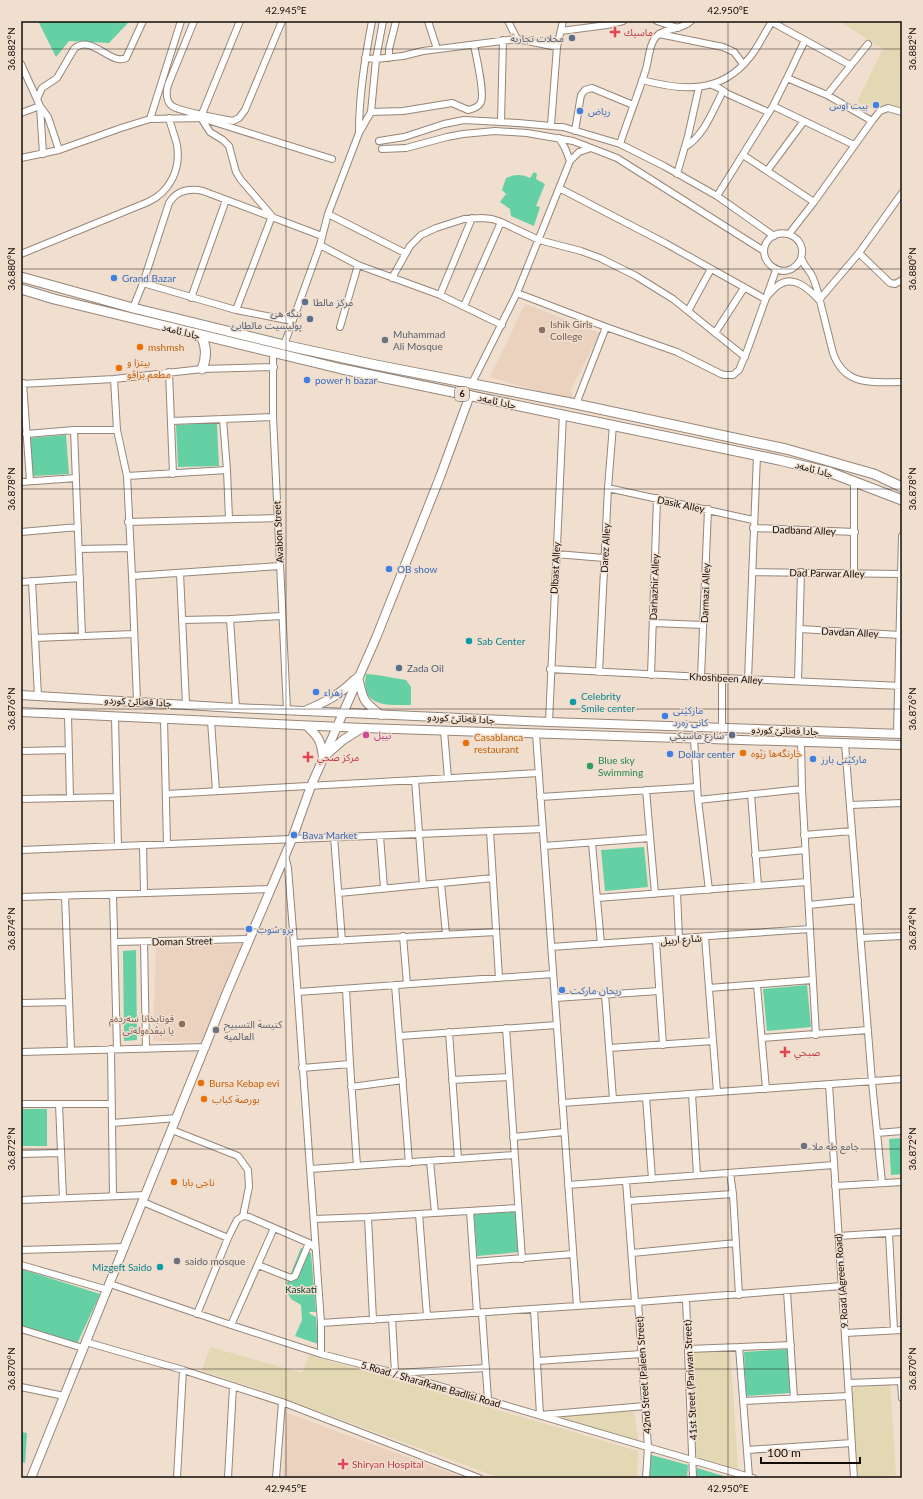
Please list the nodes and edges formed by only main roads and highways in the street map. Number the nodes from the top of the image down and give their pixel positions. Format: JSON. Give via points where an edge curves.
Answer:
{"nodes":[{"id":1,"x":21,"y":277,"type":"edge"},
{"id":2,"x":21,"y":289,"type":"edge"},
{"id":3,"x":201,"y":336,"type":"junction"},
{"id":4,"x":202,"y":369,"type":"road end"},
{"id":5,"x":659,"y":422,"type":"junction"},
{"id":6,"x":680,"y":427,"type":"junction"},
{"id":7,"x":656,"y":434,"type":"junction"},
{"id":8,"x":678,"y":439,"type":"junction"},
{"id":9,"x":902,"y":487,"type":"edge"},
{"id":10,"x":902,"y":500,"type":"edge"}],
"edges":[{"from":1,"to":5,"type":"main road","name":"جادا ئامەد","number":"6","via":[[133,308],[376,365]]},
{"from":2,"to":3,"type":"main road","name":"جادا ئامەد","number":"6"},
{"from":3,"to":4,"type":"main road","via":[[206,348]]},
{"from":3,"to":7,"type":"main road","name":"جادا ئامەد","number":"6","via":[[342,369]]},
{"from":5,"to":6,"type":"main road","name":"جادا ئامەد","number":"6"},
{"from":5,"to":7,"type":"main road"},
{"from":6,"to":8,"type":"main road"},
{"from":6,"to":9,"type":"main road","name":"جادا ئامەد","number":"6","via":[[815,457],[874,474]]},
{"from":7,"to":8,"type":"main road","name":"جادا ئامەد","number":"6"},
{"from":8,"to":10,"type":"main road","name":"جادا ئامەد","number":"6","via":[[829,472]]}]}
